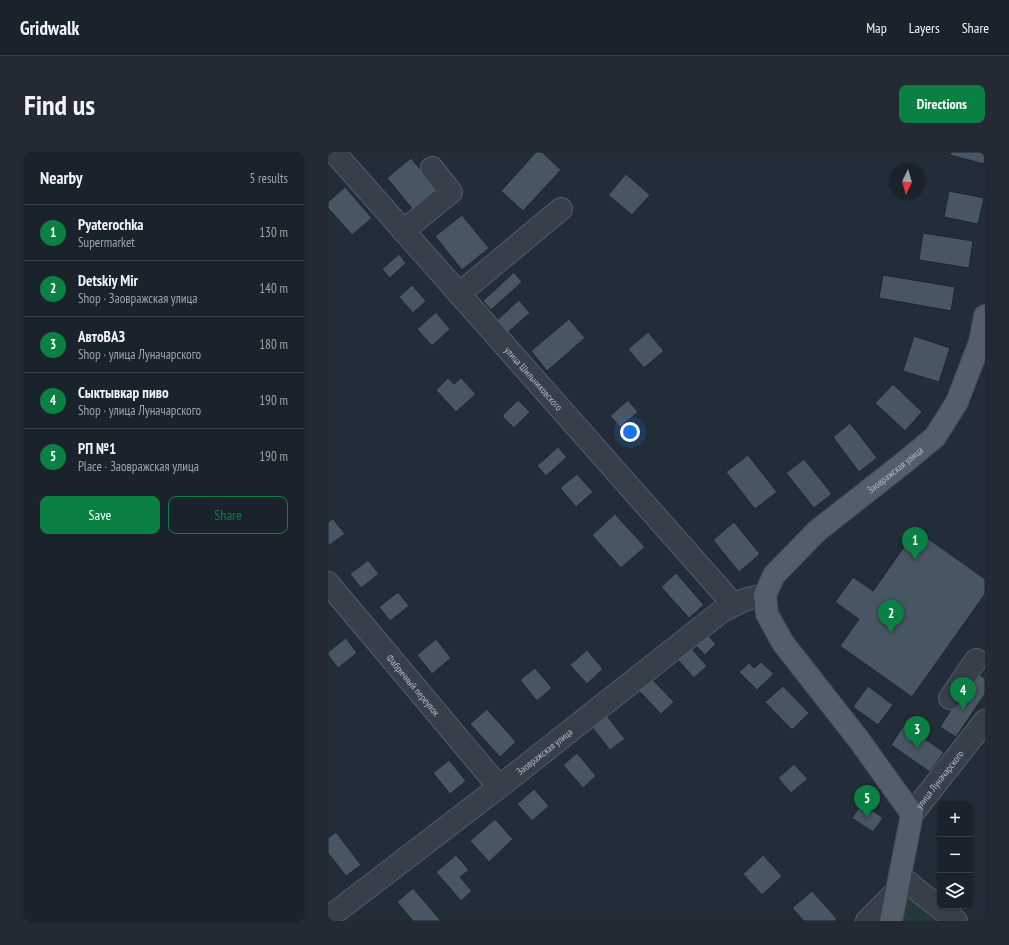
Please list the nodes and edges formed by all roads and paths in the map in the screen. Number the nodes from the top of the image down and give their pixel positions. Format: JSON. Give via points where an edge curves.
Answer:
{"nodes":[{"id":1,"x":334,"y":152,"type":"edge"},
{"id":2,"x":432,"y":168,"type":"dead end"},
{"id":3,"x":561,"y":209,"type":"dead end"},
{"id":4,"x":403,"y":231,"type":"junction"},
{"id":5,"x":459,"y":294,"type":"junction"},
{"id":6,"x":985,"y":316,"type":"edge"},
{"id":7,"x":328,"y":583,"type":"edge"},
{"id":8,"x":765,"y":595,"type":"junction"},
{"id":9,"x":734,"y":605,"type":"junction"},
{"id":10,"x":982,"y":658,"type":"edge"},
{"id":11,"x":950,"y":698,"type":"dead end"},
{"id":12,"x":985,"y":721,"type":"edge"},
{"id":13,"x":499,"y":787,"type":"junction"},
{"id":14,"x":912,"y":814,"type":"junction"},
{"id":15,"x":898,"y":883,"type":"junction"},
{"id":16,"x":328,"y":918,"type":"edge"},
{"id":17,"x":867,"y":921,"type":"edge"},
{"id":18,"x":891,"y":921,"type":"edge"},
{"id":19,"x":956,"y":921,"type":"edge"}],
"edges":[{"from":1,"to":4,"type":"street","name":"улица Шильниковского"},
{"from":2,"to":4,"type":"street","via":[[451,192]]},
{"from":3,"to":5,"type":"street"},
{"from":4,"to":5,"type":"street","name":"улица Шильниковского"},
{"from":5,"to":9,"type":"street","name":"улица Шильниковского"},
{"from":6,"to":8,"type":"main road","name":"Заовражская улица","via":[[980,342],[957,402],[934,437],[817,531],[774,575]]},
{"from":7,"to":13,"type":"street","name":"Фабричный переулок"},
{"from":8,"to":9,"type":"street","name":"Заовражская улица"},
{"from":8,"to":14,"type":"main road","via":[[767,614],[783,643],[859,740]]},
{"from":9,"to":13,"type":"street","name":"Заовражская улица","via":[[722,611]]},
{"from":10,"to":11,"type":"street"},
{"from":12,"to":14,"type":"street","name":"улица Луначарского"},
{"from":13,"to":16,"type":"street","name":"Заовражская улица"},
{"from":14,"to":15,"type":"main road","name":"улица Луначарского"},
{"from":15,"to":17,"type":"street"},
{"from":15,"to":18,"type":"main road","name":"улица Луначарского"},
{"from":15,"to":19,"type":"street","via":[[912,887]]}]}
